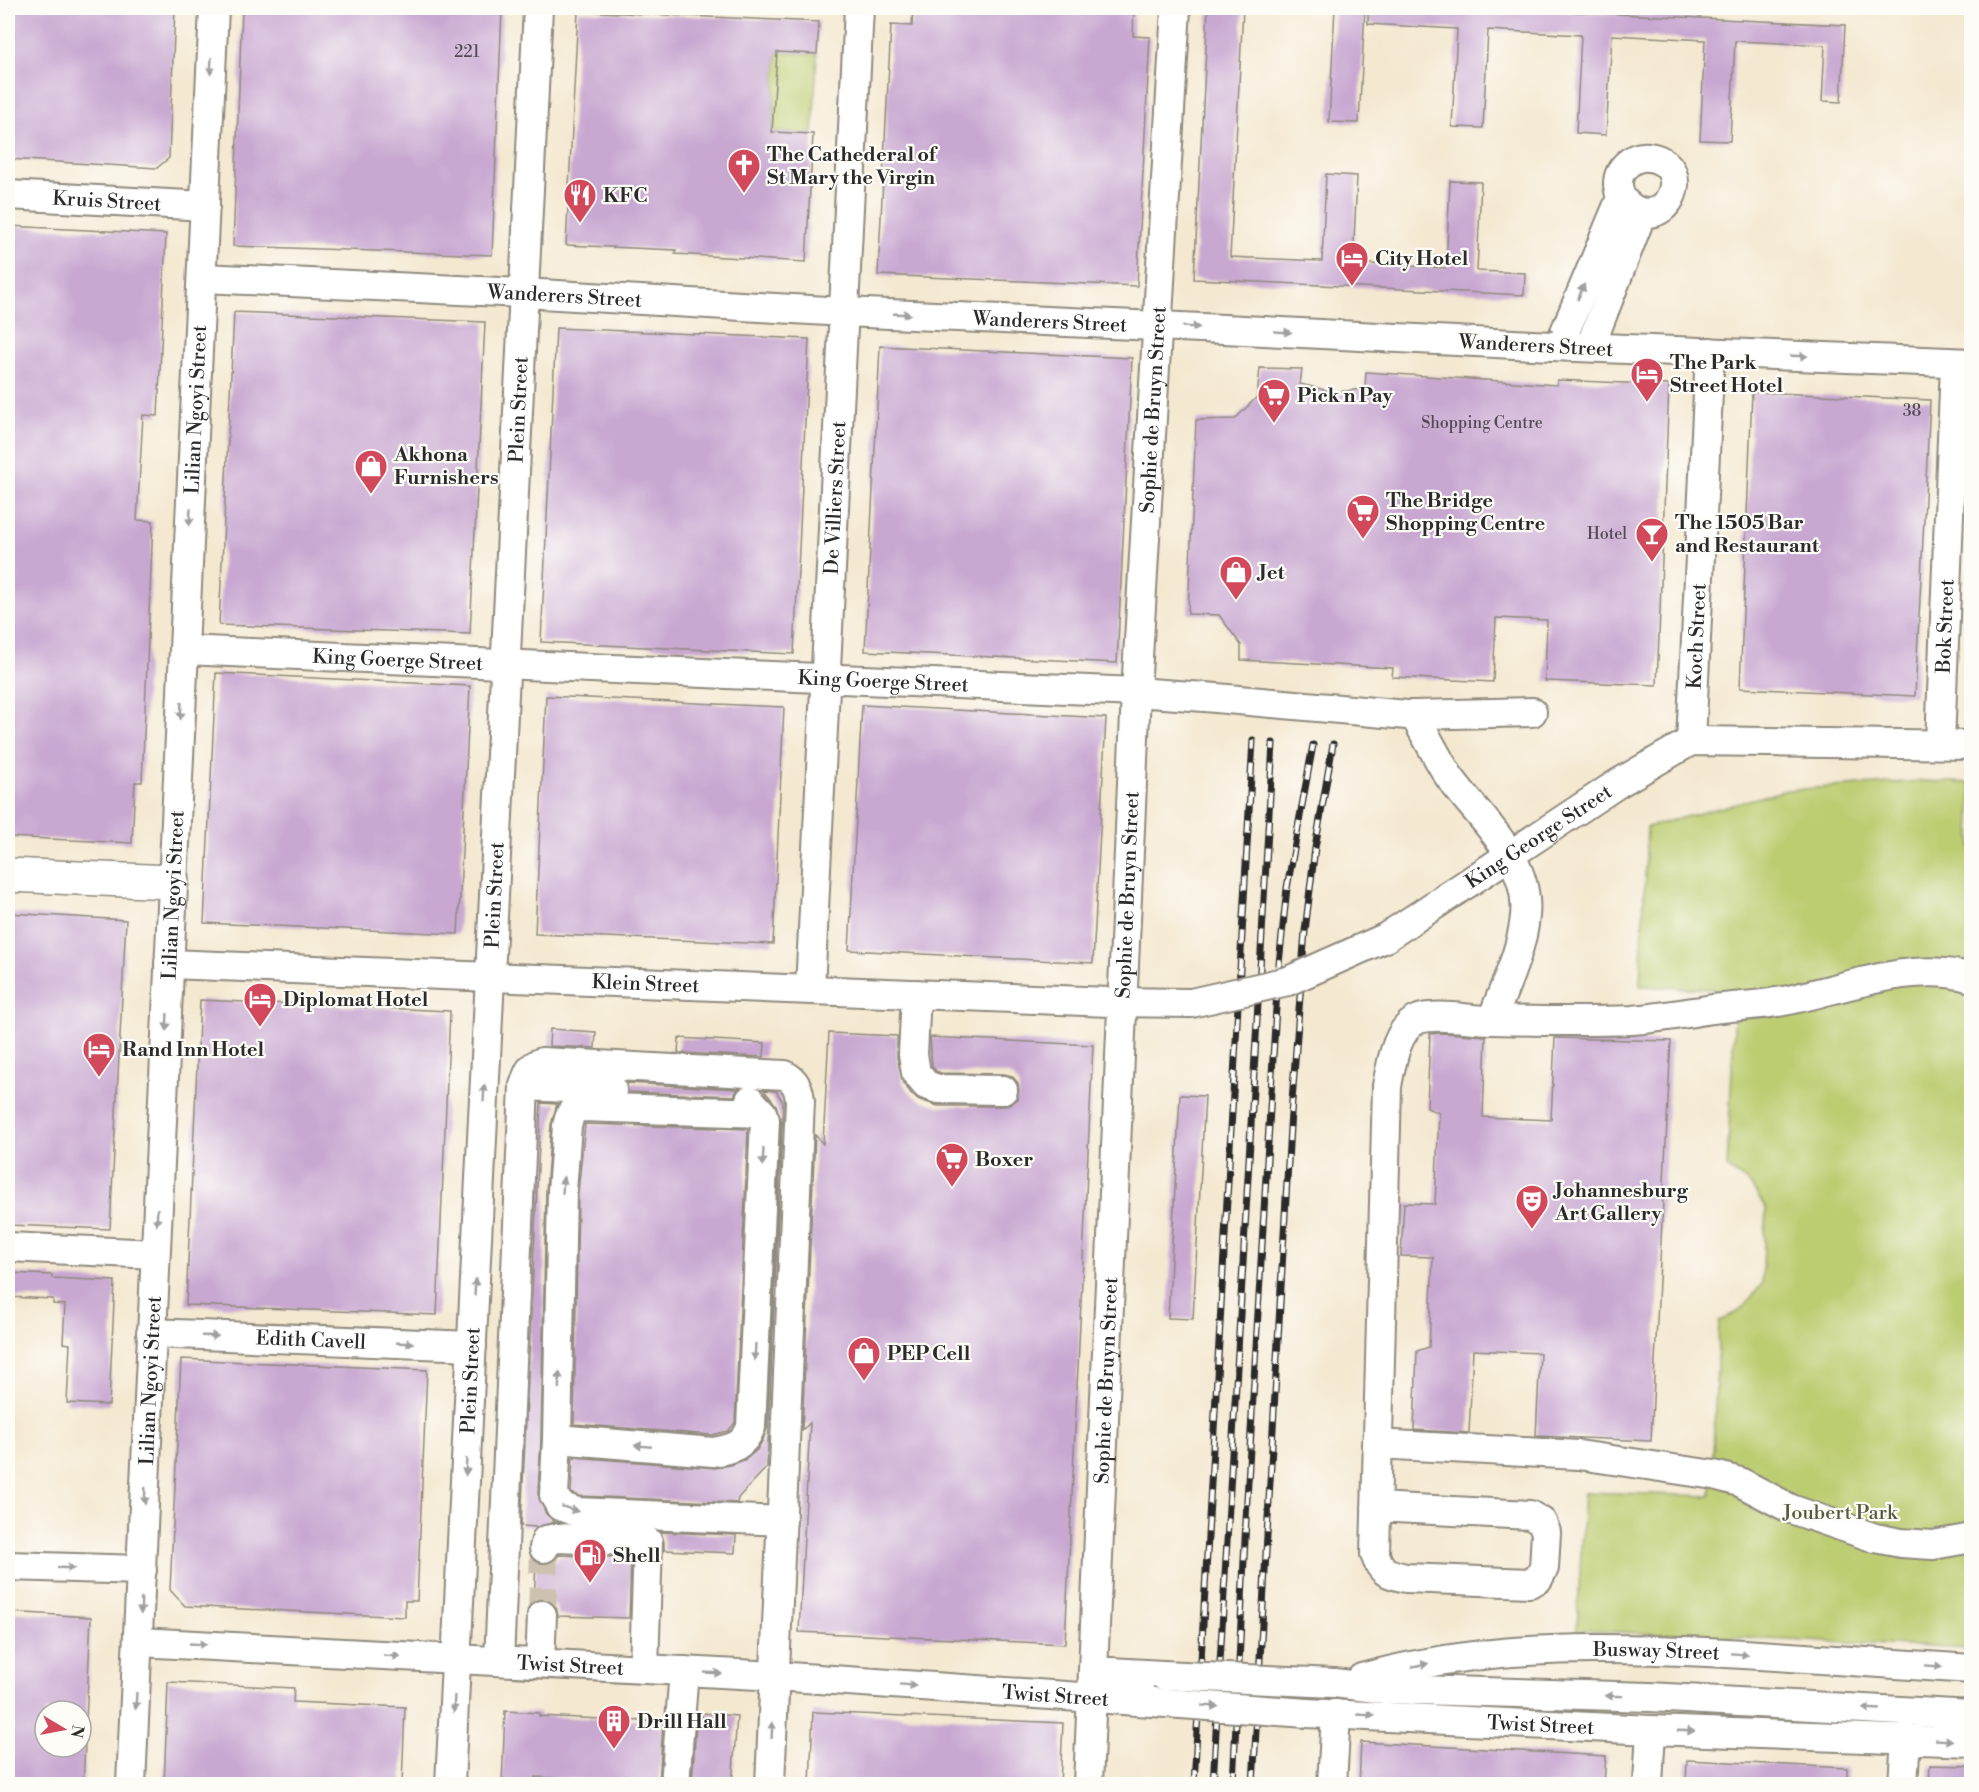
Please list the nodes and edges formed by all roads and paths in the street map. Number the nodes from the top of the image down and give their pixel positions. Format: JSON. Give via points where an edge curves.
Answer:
{"nodes":[{"id":1,"x":214,"y":8,"type":"edge"},
{"id":2,"x":538,"y":8,"type":"edge"},
{"id":3,"x":859,"y":8,"type":"edge"},
{"id":4,"x":1176,"y":8,"type":"edge"},
{"id":5,"x":8,"y":195,"type":"edge"},
{"id":6,"x":205,"y":206,"type":"junction"},
{"id":7,"x":201,"y":278,"type":"junction"},
{"id":8,"x":524,"y":293,"type":"junction"},
{"id":9,"x":844,"y":312,"type":"junction"},
{"id":10,"x":1157,"y":324,"type":"junction"},
{"id":11,"x":1555,"y":346,"type":"junction"},
{"id":12,"x":1590,"y":347,"type":"junction"},
{"id":13,"x":1710,"y":352,"type":"junction"},
{"id":14,"x":1963,"y":363,"type":"edge"},
{"id":15,"x":184,"y":650,"type":"junction"},
{"id":16,"x":505,"y":664,"type":"junction"},
{"id":17,"x":825,"y":678,"type":"junction"},
{"id":18,"x":1136,"y":692,"type":"junction"},
{"id":19,"x":1532,"y":712,"type":"dead end"},
{"id":20,"x":1411,"y":715,"type":"junction"},
{"id":21,"x":1691,"y":741,"type":"junction"},
{"id":22,"x":1940,"y":744,"type":"junction"},
{"id":23,"x":1971,"y":745,"type":"edge"},
{"id":24,"x":1511,"y":854,"type":"junction"},
{"id":25,"x":8,"y":874,"type":"edge"},
{"id":26,"x":172,"y":882,"type":"junction"},
{"id":27,"x":169,"y":964,"type":"junction"},
{"id":28,"x":489,"y":975,"type":"junction"},
{"id":29,"x":1971,"y":978,"type":"edge"},
{"id":30,"x":810,"y":989,"type":"junction"},
{"id":31,"x":916,"y":994,"type":"junction"},
{"id":32,"x":1121,"y":1001,"type":"junction"},
{"id":33,"x":1492,"y":1020,"type":"junction"},
{"id":34,"x":524,"y":1086,"type":"junction"},
{"id":35,"x":1003,"y":1090,"type":"dead end"},
{"id":36,"x":762,"y":1113,"type":"junction"},
{"id":37,"x":8,"y":1247,"type":"edge"},
{"id":38,"x":155,"y":1254,"type":"junction"},
{"id":39,"x":151,"y":1333,"type":"junction"},
{"id":40,"x":472,"y":1346,"type":"junction"},
{"id":41,"x":557,"y":1439,"type":"junction"},
{"id":42,"x":1376,"y":1444,"type":"junction"},
{"id":43,"x":1376,"y":1507,"type":"junction"},
{"id":44,"x":782,"y":1521,"type":"junction"},
{"id":45,"x":1971,"y":1538,"type":"edge"},
{"id":46,"x":544,"y":1548,"type":"dead end"},
{"id":47,"x":8,"y":1566,"type":"edge"},
{"id":48,"x":142,"y":1570,"type":"junction"},
{"id":49,"x":542,"y":1615,"type":"tunnel mouth"},
{"id":50,"x":139,"y":1642,"type":"junction"},
{"id":51,"x":457,"y":1660,"type":"junction"},
{"id":52,"x":499,"y":1661,"type":"junction"},
{"id":53,"x":540,"y":1663,"type":"junction"},
{"id":54,"x":644,"y":1669,"type":"junction"},
{"id":55,"x":1971,"y":1669,"type":"edge"},
{"id":56,"x":684,"y":1671,"type":"junction"},
{"id":57,"x":775,"y":1676,"type":"junction"},
{"id":58,"x":1339,"y":1683,"type":"junction"},
{"id":59,"x":1092,"y":1684,"type":"junction"},
{"id":60,"x":1336,"y":1714,"type":"junction"},
{"id":61,"x":1971,"y":1715,"type":"edge"},
{"id":62,"x":1651,"y":1730,"type":"junction"},
{"id":63,"x":1906,"y":1738,"type":"junction"},
{"id":64,"x":1971,"y":1742,"type":"edge"},
{"id":65,"x":131,"y":1785,"type":"edge"},
{"id":66,"x":450,"y":1785,"type":"edge"},
{"id":67,"x":675,"y":1785,"type":"edge"},
{"id":68,"x":770,"y":1785,"type":"edge"},
{"id":69,"x":1089,"y":1785,"type":"edge"},
{"id":70,"x":1332,"y":1785,"type":"edge"},
{"id":71,"x":1648,"y":1785,"type":"edge"},
{"id":72,"x":1903,"y":1785,"type":"edge"}],
"edges":[{"from":1,"to":6,"type":"street","name":"Lilian Ngoyi Street","one_way":true},
{"from":2,"to":8,"type":"street","name":"Plein Street"},
{"from":3,"to":9,"type":"street","name":"De Villiers Street"},
{"from":4,"to":10,"type":"street","name":"Sophie de Bruyn Street"},
{"from":5,"to":6,"type":"street","name":"Kruis Street"},
{"from":6,"to":7,"type":"street","name":"Lilian Ngoyi Street"},
{"from":7,"to":8,"type":"street","name":"Wanderers Street"},
{"from":7,"to":15,"type":"street","name":"Lilian Ngoyi Street","one_way":true},
{"from":8,"to":9,"type":"street","name":"Wanderers Street"},
{"from":8,"to":16,"type":"street","name":"Plein Street"},
{"from":9,"to":10,"type":"street","name":"Wanderers Street","one_way":true},
{"from":9,"to":17,"type":"street","name":"De Villiers Street"},
{"from":10,"to":11,"type":"street","name":"Wanderers Street","one_way":true,"bridge":true},
{"from":10,"to":18,"type":"street","name":"Sophie de Bruyn Street"},
{"from":11,"to":12,"type":"street","name":"Wanderers Street"},
{"from":11,"to":12,"type":"street","one_way":true,"via":[[1632,205]]},
{"from":12,"to":13,"type":"street","name":"Wanderers Street"},
{"from":13,"to":14,"type":"street","name":"Wanderers Street","one_way":true},
{"from":13,"to":21,"type":"street","name":"Koch Street"},
{"from":14,"to":22,"type":"street","name":"Bok Street"},
{"from":15,"to":16,"type":"street","name":"King Goerge Street"},
{"from":15,"to":26,"type":"street","name":"Lilian Ngoyi Street","one_way":true},
{"from":16,"to":17,"type":"street","name":"King Goerge Street"},
{"from":16,"to":28,"type":"street","name":"Plein Street"},
{"from":17,"to":18,"type":"street","name":"King Goerge Street"},
{"from":17,"to":30,"type":"street","name":"De Villiers Street"},
{"from":18,"to":20,"type":"street","name":"King Goerge Street","bridge":true},
{"from":18,"to":32,"type":"street","name":"Sophie de Bruyn Street"},
{"from":19,"to":20,"type":"street","name":"King Goerge Street"},
{"from":20,"to":24,"type":"street","via":[[1448,775]]},
{"from":21,"to":22,"type":"street"},
{"from":21,"to":24,"type":"street","name":"King George Street"},
{"from":22,"to":23,"type":"street"},
{"from":24,"to":32,"type":"street","name":"King George Street","bridge":true,"via":[[1386,938],[1288,981],[1191,1003]]},
{"from":24,"to":33,"type":"street","via":[[1523,887],[1526,914],[1521,941]]},
{"from":25,"to":26,"type":"main road"},
{"from":26,"to":27,"type":"street","name":"Lilian Ngoyi Street"},
{"from":27,"to":28,"type":"street","name":"Klein Street"},
{"from":27,"to":38,"type":"street","name":"Lilian Ngoyi Street","one_way":true},
{"from":28,"to":30,"type":"street","name":"Klein Street"},
{"from":40,"to":28,"type":"street","name":"Plein Street","one_way":true},
{"from":29,"to":33,"type":"street","via":[[1933,971],[1789,1000],[1632,1020]]},
{"from":30,"to":31,"type":"street","name":"Klein Street"},
{"from":31,"to":32,"type":"street","name":"Klein Street"},
{"from":31,"to":35,"type":"street","via":[[916,1073],[926,1085],[938,1089]]},
{"from":32,"to":59,"type":"street","name":"Sophie de Bruyn Street"},
{"from":33,"to":42,"type":"street","via":[[1417,1020],[1404,1031],[1395,1052],[1387,1086]]},
{"from":34,"to":36,"type":"street","via":[[736,1095],[753,1102]]},
{"from":34,"to":44,"type":"street","via":[[531,1068],[542,1062],[776,1073],[790,1078],[799,1090]]},
{"from":34,"to":52,"type":"street"},
{"from":41,"to":36,"type":"street","one_way":true,"via":[[562,1191],[570,1115],[582,1107]]},
{"from":36,"to":41,"type":"street","one_way":true,"via":[[765,1120],[752,1415],[747,1437],[740,1445],[713,1452]]},
{"from":37,"to":38,"type":"street"},
{"from":38,"to":39,"type":"street","name":"Lilian Ngoyi Street"},
{"from":39,"to":40,"type":"street","name":"Edith Cavell","one_way":true},
{"from":39,"to":48,"type":"street","name":"Lilian Ngoyi Street","one_way":true},
{"from":40,"to":51,"type":"street","name":"Plein Street","one_way":true},
{"from":41,"to":44,"type":"street","one_way":true,"via":[[554,1495],[560,1506],[569,1510]]},
{"from":42,"to":43,"type":"street"},
{"from":42,"to":45,"type":"street","via":[[1579,1455],[1714,1475],[1740,1482],[1791,1509],[1875,1538],[1933,1545]]},
{"from":43,"to":43,"type":"street","via":[[1375,1554],[1379,1566],[1388,1574],[1530,1583],[1538,1579],[1544,1568],[1546,1532],[1542,1522],[1530,1515]]},
{"from":44,"to":57,"type":"street"},
{"from":46,"to":54,"type":"street","via":[[546,1540],[557,1538],[649,1543]]},
{"from":47,"to":48,"type":"street","one_way":true},
{"from":48,"to":50,"type":"street","name":"Lilian Ngoyi Street","one_way":true},
{"from":49,"to":53,"type":"street"},
{"from":50,"to":51,"type":"street","name":"Twist Street","one_way":true},
{"from":50,"to":65,"type":"street","name":"Lilian Ngoyi Street","one_way":true},
{"from":51,"to":52,"type":"street","name":"Twist Street"},
{"from":51,"to":66,"type":"street","name":"Plein Street","one_way":true},
{"from":52,"to":53,"type":"street","name":"Twist Street"},
{"from":53,"to":54,"type":"street","name":"Twist Street"},
{"from":54,"to":56,"type":"street","name":"Twist Street"},
{"from":58,"to":55,"type":"street","name":"Busway Street","one_way":true,"via":[[1449,1660],[1521,1650],[1656,1649]]},
{"from":56,"to":57,"type":"street","name":"Twist Street","one_way":true},
{"from":56,"to":67,"type":"street"},
{"from":57,"to":59,"type":"street","name":"Twist Street","one_way":true},
{"from":68,"to":57,"type":"street","one_way":true},
{"from":58,"to":59,"type":"street","name":"Busway Street","bridge":true,"via":[[1163,1675]]},
{"from":61,"to":58,"type":"street","name":"Busway Street","one_way":true,"via":[[1650,1697],[1385,1689]]},
{"from":59,"to":60,"type":"street","name":"Twist Street","one_way":true,"bridge":true,"via":[[1152,1702]]},
{"from":59,"to":69,"type":"street","name":"Sophie de Bruyn Street"},
{"from":60,"to":62,"type":"street","name":"Twist Street","one_way":true},
{"from":60,"to":70,"type":"street"},
{"from":62,"to":63,"type":"street","name":"Twist Street","one_way":true},
{"from":62,"to":71,"type":"street"},
{"from":63,"to":64,"type":"street","name":"Twist Street","one_way":true},
{"from":63,"to":72,"type":"street"}]}
